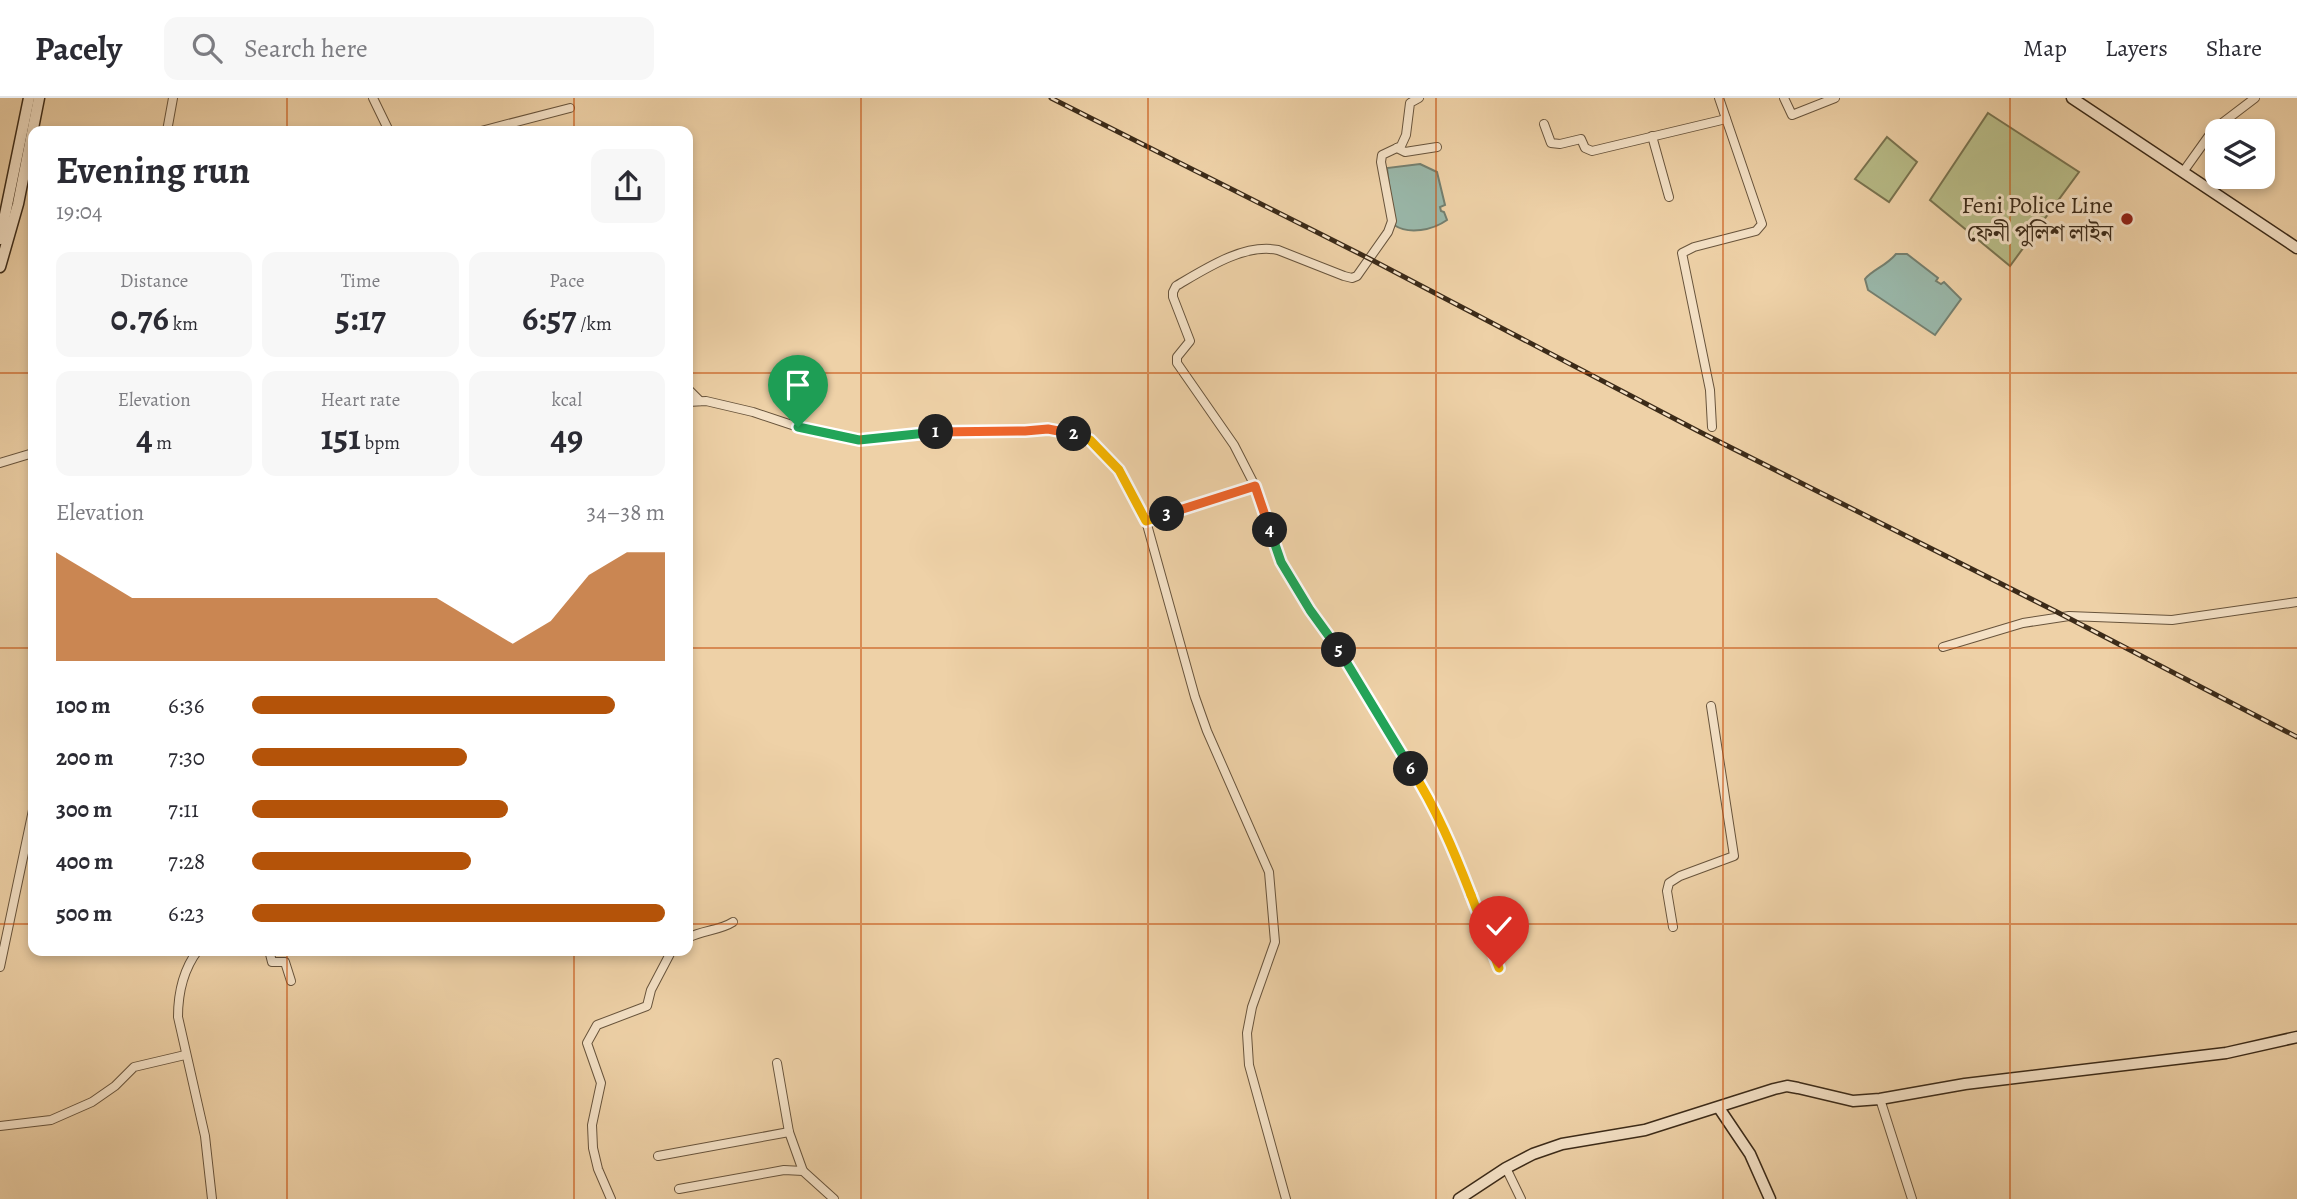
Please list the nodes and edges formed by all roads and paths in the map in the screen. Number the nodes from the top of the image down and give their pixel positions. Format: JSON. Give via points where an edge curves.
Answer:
{"nodes":[{"id":1,"x":29,"y":98,"type":"edge"},
{"id":2,"x":39,"y":98,"type":"edge"},
{"id":3,"x":173,"y":98,"type":"edge"},
{"id":4,"x":373,"y":98,"type":"edge"},
{"id":5,"x":1419,"y":98,"type":"edge"},
{"id":6,"x":1719,"y":98,"type":"edge"},
{"id":7,"x":1784,"y":98,"type":"edge"},
{"id":8,"x":1835,"y":98,"type":"edge"},
{"id":9,"x":2072,"y":98,"type":"edge"},
{"id":10,"x":2255,"y":98,"type":"edge"},
{"id":11,"x":570,"y":108,"type":"dead end"},
{"id":12,"x":1726,"y":119,"type":"junction"},
{"id":13,"x":1544,"y":124,"type":"dead end"},
{"id":14,"x":33,"y":126,"type":"edge"},
{"id":15,"x":168,"y":126,"type":"edge"},
{"id":16,"x":386,"y":126,"type":"edge"},
{"id":17,"x":500,"y":126,"type":"edge"},
{"id":18,"x":1653,"y":136,"type":"junction"},
{"id":19,"x":1437,"y":147,"type":"dead end"},
{"id":20,"x":1397,"y":148,"type":"junction"},
{"id":21,"x":28,"y":154,"type":"edge"},
{"id":22,"x":2183,"y":172,"type":"junction"},
{"id":23,"x":1669,"y":197,"type":"dead end"},
{"id":24,"x":0,"y":239,"type":"edge"},
{"id":25,"x":2297,"y":248,"type":"edge"},
{"id":26,"x":0,"y":267,"type":"edge"},
{"id":27,"x":693,"y":394,"type":"edge"},
{"id":28,"x":700,"y":401,"type":"junction"},
{"id":29,"x":693,"y":402,"type":"edge"},
{"id":30,"x":1712,"y":427,"type":"dead end"},
{"id":31,"x":28,"y":455,"type":"edge"},
{"id":32,"x":0,"y":463,"type":"edge"},
{"id":33,"x":1255,"y":486,"type":"junction"},
{"id":34,"x":1146,"y":521,"type":"junction"},
{"id":35,"x":2297,"y":603,"type":"edge"},
{"id":36,"x":1943,"y":647,"type":"dead end"},
{"id":37,"x":1711,"y":706,"type":"dead end"},
{"id":38,"x":28,"y":834,"type":"edge"},
{"id":39,"x":733,"y":922,"type":"dead end"},
{"id":40,"x":1674,"y":927,"type":"dead end"},
{"id":41,"x":693,"y":936,"type":"edge"},
{"id":42,"x":195,"y":956,"type":"edge"},
{"id":43,"x":270,"y":956,"type":"edge"},
{"id":44,"x":669,"y":956,"type":"edge"},
{"id":45,"x":0,"y":967,"type":"edge"},
{"id":46,"x":1499,"y":968,"type":"dead end"},
{"id":47,"x":291,"y":981,"type":"dead end"},
{"id":48,"x":2297,"y":1037,"type":"edge"},
{"id":49,"x":185,"y":1055,"type":"junction"},
{"id":50,"x":777,"y":1063,"type":"dead end"},
{"id":51,"x":1880,"y":1099,"type":"junction"},
{"id":52,"x":1719,"y":1108,"type":"junction"},
{"id":53,"x":0,"y":1126,"type":"edge"},
{"id":54,"x":789,"y":1132,"type":"junction"},
{"id":55,"x":658,"y":1156,"type":"dead end"},
{"id":56,"x":1506,"y":1168,"type":"junction"},
{"id":57,"x":803,"y":1171,"type":"junction"},
{"id":58,"x":679,"y":1189,"type":"dead end"},
{"id":59,"x":212,"y":1199,"type":"edge"},
{"id":60,"x":611,"y":1199,"type":"edge"},
{"id":61,"x":834,"y":1199,"type":"edge"},
{"id":62,"x":1286,"y":1199,"type":"edge"},
{"id":63,"x":1459,"y":1199,"type":"edge"},
{"id":64,"x":1521,"y":1199,"type":"edge"},
{"id":65,"x":1770,"y":1199,"type":"edge"},
{"id":66,"x":1912,"y":1199,"type":"edge"}],
"edges":[{"from":1,"to":24,"type":"main road"},
{"from":2,"to":14,"type":"main road"},
{"from":3,"to":15,"type":"street"},
{"from":4,"to":16,"type":"street"},
{"from":5,"to":20,"type":"street","via":[[1410,103],[1406,135]]},
{"from":6,"to":12,"type":"street"},
{"from":7,"to":8,"type":"street","via":[[1791,115]]},
{"from":9,"to":22,"type":"main road"},
{"from":10,"to":22,"type":"street","via":[[2213,130]]},
{"from":11,"to":17,"type":"street"},
{"from":12,"to":18,"type":"street"},
{"from":12,"to":30,"type":"street","via":[[1762,224],[1756,231],[1682,253],[1710,390]]},
{"from":13,"to":18,"type":"street","via":[[1551,143],[1581,139],[1592,151]]},
{"from":18,"to":23,"type":"street"},
{"from":19,"to":20,"type":"street","via":[[1405,152]]},
{"from":20,"to":33,"type":"street","via":[[1382,155],[1381,162],[1392,221],[1357,276],[1344,276],[1278,250],[1254,248],[1190,278],[1173,292],[1190,341],[1177,363],[1234,445]]},
{"from":21,"to":26,"type":"main road"},
{"from":22,"to":25,"type":"main road"},
{"from":27,"to":28,"type":"street"},
{"from":28,"to":29,"type":"street"},
{"from":28,"to":34,"type":"street","via":[[859,440],[956,430],[1048,429],[1072,434],[1090,440],[1119,470]]},
{"from":31,"to":32,"type":"street"},
{"from":33,"to":34,"type":"street"},
{"from":33,"to":46,"type":"street","via":[[1281,562],[1423,787]]},
{"from":34,"to":62,"type":"street","via":[[1195,697],[1269,872],[1275,942],[1247,1033],[1249,1065]]},
{"from":35,"to":36,"type":"street","via":[[2172,620],[2069,616],[2023,623]]},
{"from":37,"to":40,"type":"street","via":[[1734,856],[1669,883]]},
{"from":38,"to":45,"type":"street"},
{"from":39,"to":41,"type":"street"},
{"from":42,"to":49,"type":"street","via":[[178,1000]]},
{"from":43,"to":47,"type":"street","via":[[272,962],[285,962]]},
{"from":44,"to":60,"type":"street","via":[[647,1006],[597,1026],[587,1043],[601,1083],[592,1125],[593,1149]]},
{"from":48,"to":51,"type":"main road","via":[[2226,1053],[1965,1084]]},
{"from":49,"to":53,"type":"street","via":[[134,1066],[92,1102],[51,1120]]},
{"from":49,"to":59,"type":"street","via":[[205,1136]]},
{"from":50,"to":54,"type":"street"},
{"from":51,"to":52,"type":"main road","via":[[1853,1101],[1787,1086]]},
{"from":51,"to":66,"type":"street"},
{"from":52,"to":56,"type":"main road","via":[[1645,1130],[1562,1144]]},
{"from":52,"to":65,"type":"main road","via":[[1750,1154]]},
{"from":54,"to":55,"type":"street"},
{"from":54,"to":57,"type":"street"},
{"from":56,"to":63,"type":"main road"},
{"from":56,"to":64,"type":"street"},
{"from":57,"to":58,"type":"street","via":[[784,1170]]},
{"from":57,"to":61,"type":"street"}]}
